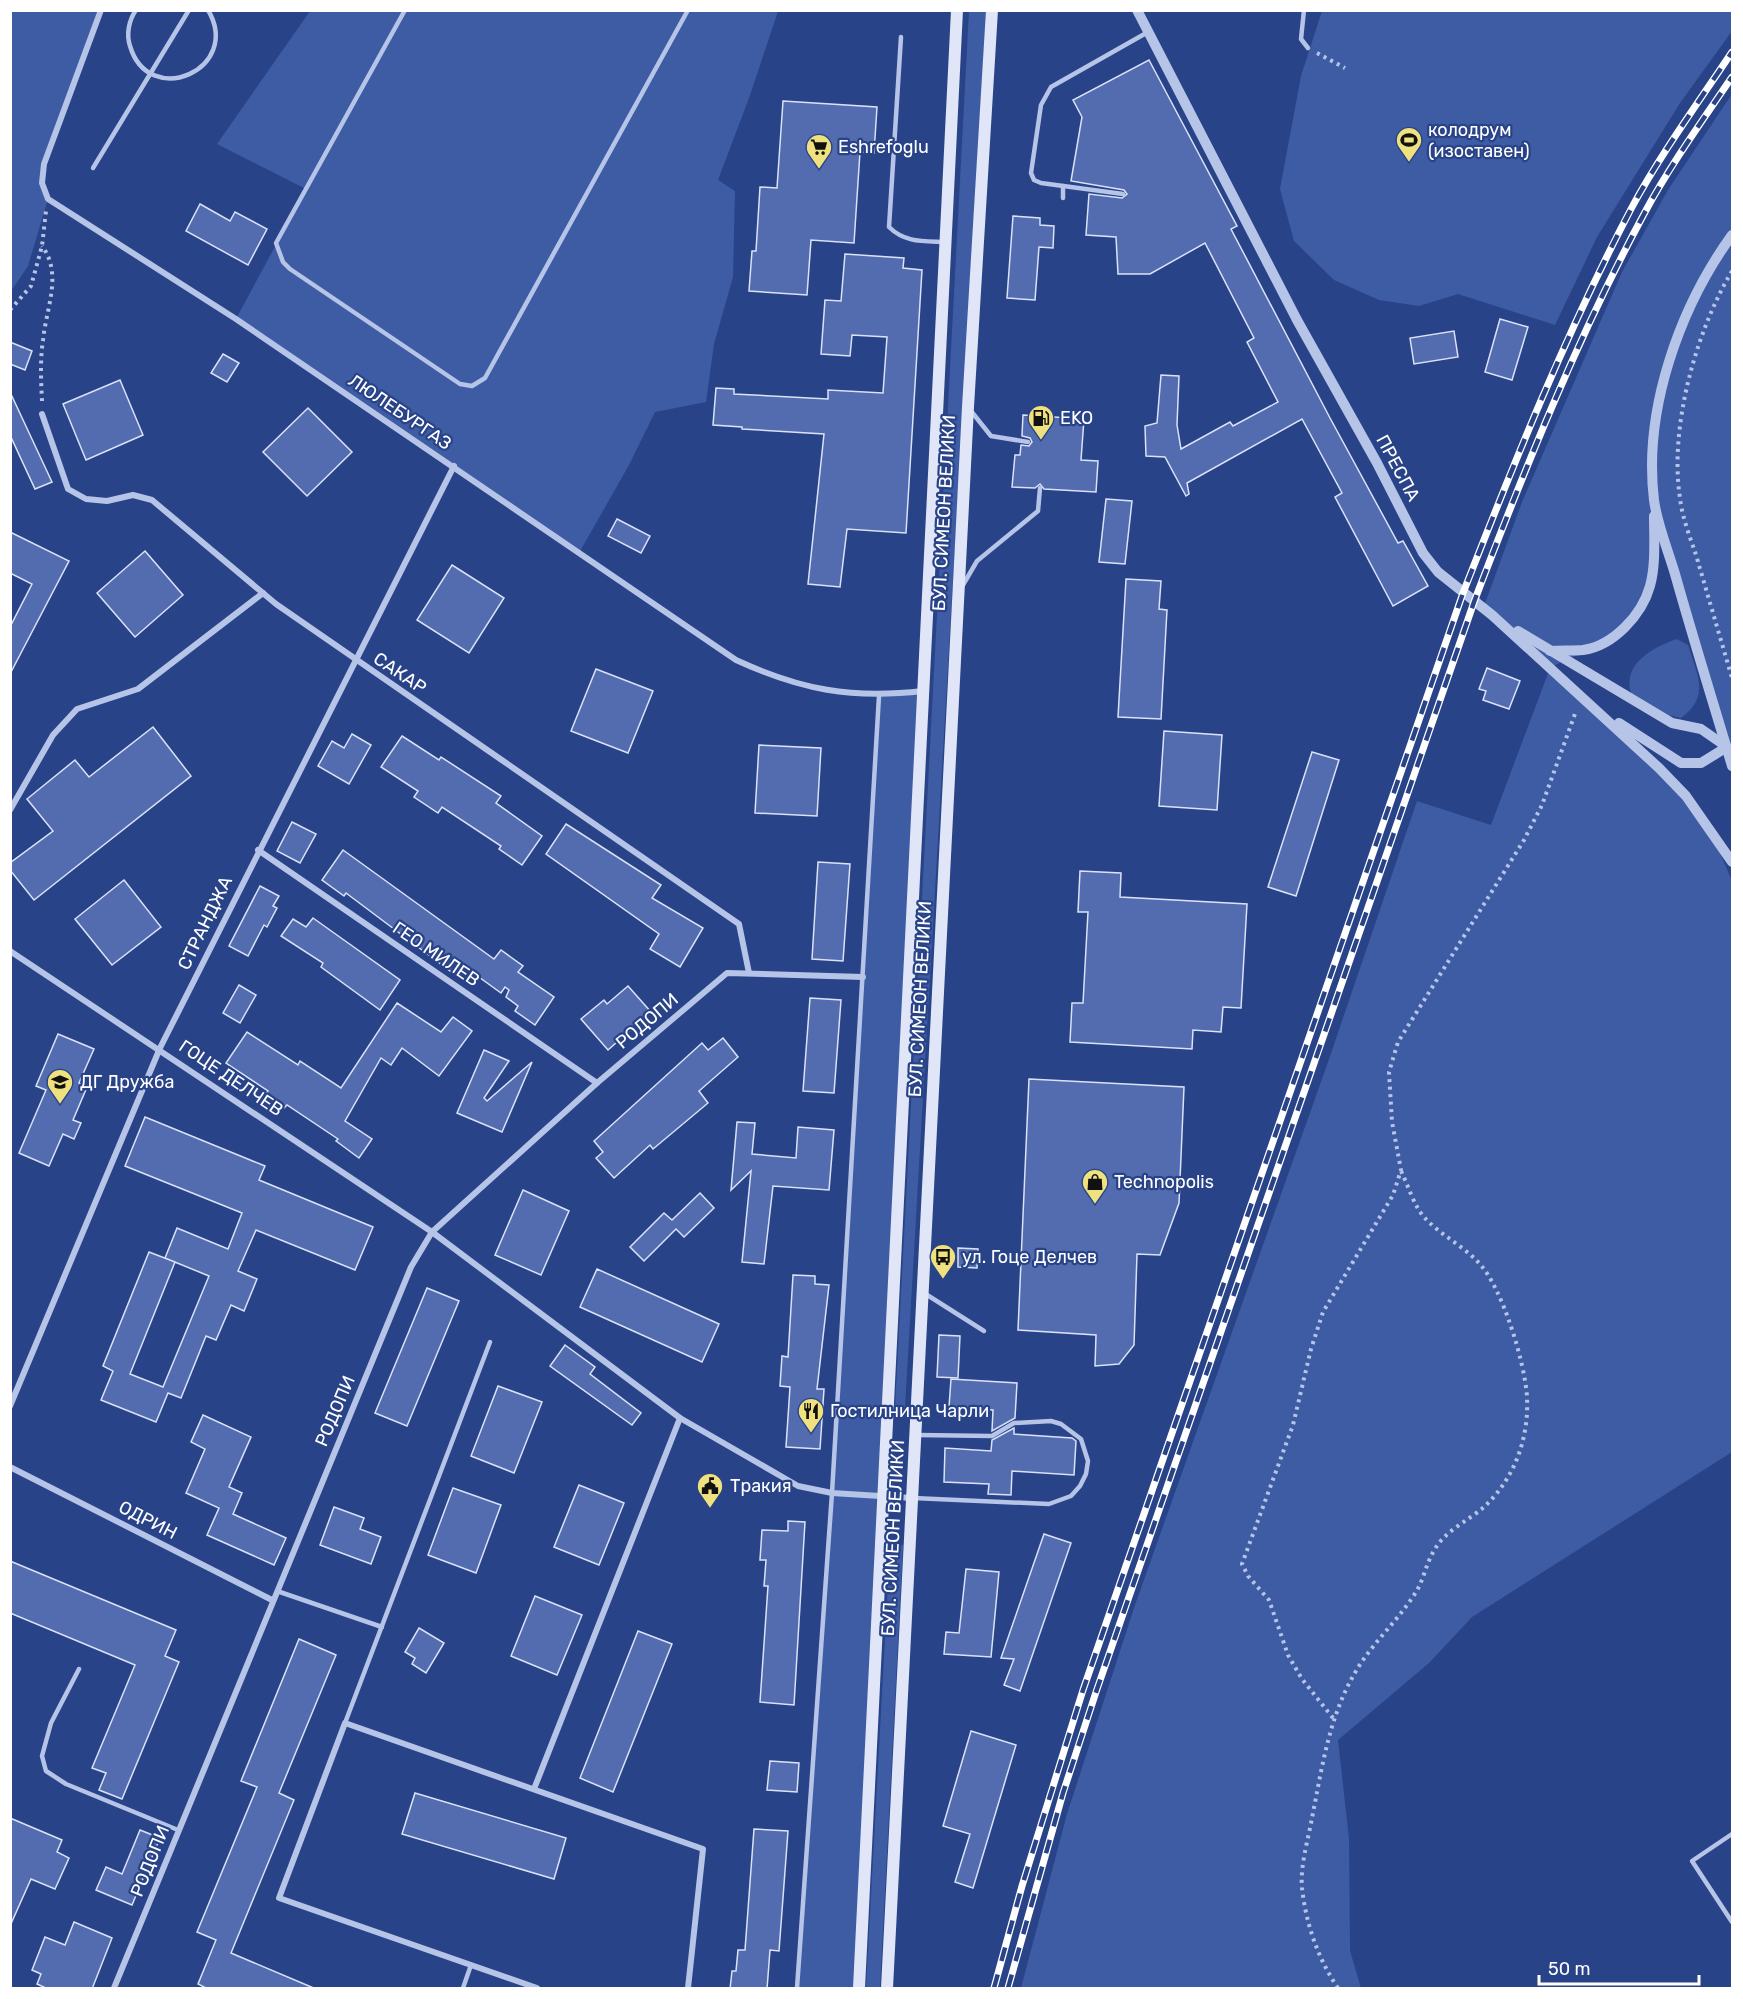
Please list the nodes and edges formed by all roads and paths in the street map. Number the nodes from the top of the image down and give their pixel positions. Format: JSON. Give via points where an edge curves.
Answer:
{"nodes":[{"id":1,"x":101,"y":10,"type":"edge"},
{"id":2,"x":136,"y":10,"type":"edge"},
{"id":3,"x":189,"y":10,"type":"edge"},
{"id":4,"x":208,"y":10,"type":"edge"},
{"id":5,"x":405,"y":10,"type":"edge"},
{"id":6,"x":688,"y":10,"type":"edge"},
{"id":7,"x":957,"y":10,"type":"edge"},
{"id":8,"x":992,"y":10,"type":"edge"},
{"id":9,"x":1137,"y":10,"type":"edge"},
{"id":10,"x":1304,"y":10,"type":"edge"},
{"id":11,"x":1148,"y":32,"type":"junction"},
{"id":12,"x":901,"y":37,"type":"dead end"},
{"id":13,"x":1308,"y":48,"type":"joint"},
{"id":14,"x":1345,"y":68,"type":"dead end"},
{"id":15,"x":151,"y":73,"type":"junction"},
{"id":16,"x":93,"y":168,"type":"dead end"},
{"id":17,"x":1064,"y":186,"type":"junction"},
{"id":18,"x":1123,"y":194,"type":"dead end"},
{"id":19,"x":1063,"y":198,"type":"dead end"},
{"id":20,"x":48,"y":199,"type":"junction"},
{"id":21,"x":1732,"y":235,"type":"edge"},
{"id":22,"x":945,"y":242,"type":"junction"},
{"id":23,"x":42,"y":246,"type":"junction"},
{"id":24,"x":1732,"y":271,"type":"edge"},
{"id":25,"x":10,"y":310,"type":"edge"},
{"id":26,"x":968,"y":406,"type":"junction"},
{"id":27,"x":42,"y":414,"type":"joint"},
{"id":28,"x":1028,"y":442,"type":"dead end"},
{"id":29,"x":454,"y":466,"type":"junction"},
{"id":30,"x":1040,"y":489,"type":"dead end"},
{"id":31,"x":1654,"y":501,"type":"junction"},
{"id":32,"x":263,"y":593,"type":"junction"},
{"id":33,"x":958,"y":593,"type":"junction"},
{"id":34,"x":1492,"y":615,"type":"junction"},
{"id":35,"x":1550,"y":651,"type":"junction"},
{"id":36,"x":355,"y":660,"type":"junction"},
{"id":37,"x":1732,"y":678,"type":"edge"},
{"id":38,"x":923,"y":692,"type":"junction"},
{"id":39,"x":879,"y":696,"type":"junction"},
{"id":40,"x":1582,"y":696,"type":"junction"},
{"id":41,"x":1597,"y":709,"type":"junction"},
{"id":42,"x":1730,"y":746,"type":"edge"},
{"id":43,"x":1732,"y":766,"type":"edge"},
{"id":44,"x":10,"y":810,"type":"edge"},
{"id":45,"x":258,"y":850,"type":"junction"},
{"id":46,"x":1732,"y":862,"type":"edge"},
{"id":47,"x":10,"y":951,"type":"edge"},
{"id":48,"x":749,"y":973,"type":"junction"},
{"id":49,"x":862,"y":977,"type":"junction"},
{"id":50,"x":160,"y":1048,"type":"junction"},
{"id":51,"x":597,"y":1083,"type":"junction"},
{"id":52,"x":1401,"y":1170,"type":"junction"},
{"id":53,"x":432,"y":1232,"type":"junction"},
{"id":54,"x":924,"y":1293,"type":"junction"},
{"id":55,"x":984,"y":1331,"type":"dead end"},
{"id":56,"x":490,"y":1342,"type":"dead end"},
{"id":57,"x":10,"y":1406,"type":"edge"},
{"id":58,"x":680,"y":1418,"type":"junction"},
{"id":59,"x":916,"y":1435,"type":"junction"},
{"id":60,"x":10,"y":1467,"type":"edge"},
{"id":61,"x":832,"y":1493,"type":"junction"},
{"id":62,"x":884,"y":1498,"type":"junction"},
{"id":63,"x":913,"y":1498,"type":"junction"},
{"id":64,"x":276,"y":1590,"type":"junction"},
{"id":65,"x":272,"y":1600,"type":"junction"},
{"id":66,"x":382,"y":1628,"type":"junction"},
{"id":67,"x":79,"y":1669,"type":"dead end"},
{"id":68,"x":1333,"y":1718,"type":"junction"},
{"id":69,"x":345,"y":1723,"type":"junction"},
{"id":70,"x":534,"y":1789,"type":"junction"},
{"id":71,"x":178,"y":1830,"type":"junction"},
{"id":72,"x":1732,"y":1834,"type":"edge"},
{"id":73,"x":1732,"y":1922,"type":"edge"},
{"id":74,"x":471,"y":1965,"type":"junction"},
{"id":75,"x":114,"y":1989,"type":"edge"},
{"id":76,"x":463,"y":1989,"type":"edge"},
{"id":77,"x":537,"y":1989,"type":"edge"},
{"id":78,"x":688,"y":1989,"type":"edge"},
{"id":79,"x":797,"y":1989,"type":"edge"},
{"id":80,"x":859,"y":1989,"type":"edge"},
{"id":81,"x":887,"y":1989,"type":"edge"},
{"id":82,"x":1338,"y":1989,"type":"edge"}],
"edges":[{"from":1,"to":20,"type":"street","via":[[44,164],[42,183]]},
{"from":2,"to":15,"type":"lane","via":[[129,42],[140,65]]},
{"from":3,"to":15,"type":"lane"},
{"from":4,"to":15,"type":"lane","via":[[216,32],[215,45],[201,68],[177,79]]},
{"from":5,"to":6,"type":"lane","via":[[276,243],[283,262],[316,287],[460,384],[472,386],[485,378]]},
{"from":7,"to":22,"type":"main road","name":"БУЛ. СИМЕОН ВЕЛИКИ"},
{"from":8,"to":26,"type":"main road","name":"БУЛ. СИМЕОН ВЕЛИКИ"},
{"from":9,"to":11,"type":"street","name":"ПРЕСПА"},
{"from":10,"to":13,"type":"lane","via":[[1301,39]]},
{"from":11,"to":17,"type":"lane","via":[[1051,87],[1045,95],[1031,173],[1041,183]]},
{"from":11,"to":34,"type":"street","name":"ПРЕСПА","via":[[1422,553],[1438,572]]},
{"from":12,"to":22,"type":"lane","via":[[889,227],[898,236],[912,240]]},
{"from":13,"to":14,"type":"path"},
{"from":15,"to":16,"type":"lane"},
{"from":17,"to":18,"type":"lane"},
{"from":17,"to":19,"type":"lane"},
{"from":20,"to":23,"type":"path"},
{"from":20,"to":29,"type":"street","name":"ЛЮЛЕБУРГАЗ","via":[[236,319]]},
{"from":21,"to":31,"type":"street","via":[[1687,315],[1660,396],[1652,449]]},
{"from":22,"to":38,"type":"main road","name":"БУЛ. СИМЕОН ВЕЛИКИ"},
{"from":23,"to":25,"type":"path","via":[[31,285]]},
{"from":23,"to":27,"type":"path","via":[[49,255],[53,285],[43,339]]},
{"from":24,"to":37,"type":"path","via":[[1708,324],[1693,371],[1682,412],[1677,458],[1680,499]]},
{"from":26,"to":28,"type":"lane","via":[[991,436]]},
{"from":26,"to":33,"type":"main road","name":"БУЛ. СИМЕОН ВЕЛИКИ"},
{"from":27,"to":32,"type":"street","name":"САКАР","via":[[68,489],[86,500],[107,501],[134,495],[152,500]]},
{"from":29,"to":36,"type":"street","name":"СТРАНДЖА"},
{"from":29,"to":39,"type":"street","name":"ЛЮЛЕБУРГАЗ","via":[[736,660],[778,679],[809,687]]},
{"from":30,"to":33,"type":"lane","via":[[1038,511],[977,561]]},
{"from":31,"to":35,"type":"street","via":[[1655,558],[1650,588],[1635,615],[1614,638],[1584,650]]},
{"from":31,"to":42,"type":"street"},
{"from":32,"to":36,"type":"street","name":"САКАР"},
{"from":32,"to":44,"type":"street","via":[[138,689],[77,709],[53,735]]},
{"from":33,"to":54,"type":"main road","name":"БУЛ. СИМЕОН ВЕЛИКИ"},
{"from":34,"to":35,"type":"street"},
{"from":34,"to":40,"type":"street","name":"ПРЕСПА"},
{"from":35,"to":42,"type":"street","via":[[1672,723],[1701,729]]},
{"from":36,"to":45,"type":"street","name":"СТРАНДЖА"},
{"from":36,"to":48,"type":"street","name":"САКАР","via":[[739,924]]},
{"from":38,"to":39,"type":"street","name":"ЛЮЛЕБУРГАЗ"},
{"from":38,"to":62,"type":"main road","name":"БУЛ. СИМЕОН ВЕЛИКИ"},
{"from":39,"to":49,"type":"lane"},
{"from":40,"to":41,"type":"street","name":"ПРЕСПА"},
{"from":40,"to":52,"type":"path","via":[[1542,805],[1524,840],[1398,1042],[1389,1072],[1392,1122]]},
{"from":41,"to":42,"type":"street","via":[[1681,763],[1701,763]]},
{"from":41,"to":46,"type":"street","name":"ПРЕСПА","via":[[1686,796]]},
{"from":42,"to":43,"type":"street"},
{"from":45,"to":50,"type":"street","name":"СТРАНДЖА"},
{"from":45,"to":51,"type":"street","name":"ГЕО МИЛЕВ"},
{"from":47,"to":50,"type":"street","name":"ГОЦЕ ДЕЛЧЕВ"},
{"from":48,"to":49,"type":"street","name":"РОДОПИ"},
{"from":48,"to":51,"type":"street","name":"РОДОПИ","via":[[727,973]]},
{"from":49,"to":61,"type":"lane"},
{"from":50,"to":53,"type":"street","name":"ГОЦЕ ДЕЛЧЕВ"},
{"from":50,"to":57,"type":"street","name":"СТРАНДЖА"},
{"from":51,"to":53,"type":"street","name":"РОДОПИ"},
{"from":52,"to":68,"type":"path","via":[[1393,1195],[1323,1312],[1293,1425],[1242,1564],[1269,1600],[1288,1655],[1302,1679]]},
{"from":52,"to":68,"type":"path","via":[[1423,1216],[1480,1263],[1507,1312],[1520,1354],[1528,1427],[1504,1486],[1435,1548],[1418,1589],[1356,1671]]},
{"from":53,"to":58,"type":"street","name":"ГОЦЕ ДЕЛЧЕВ"},
{"from":53,"to":64,"type":"street","name":"РОДОПИ","via":[[411,1267]]},
{"from":54,"to":55,"type":"lane"},
{"from":54,"to":59,"type":"main road","name":"БУЛ. СИМЕОН ВЕЛИКИ"},
{"from":56,"to":66,"type":"lane"},
{"from":58,"to":61,"type":"street","name":"ГОЦЕ ДЕЛЧЕВ","via":[[798,1486]]},
{"from":58,"to":70,"type":"street"},
{"from":59,"to":63,"type":"main road","name":"БУЛ. СИМЕОН ВЕЛИКИ"},
{"from":59,"to":63,"type":"lane","via":[[992,1436],[1014,1423],[1051,1421],[1081,1439],[1088,1461],[1086,1474],[1071,1496],[1049,1504]]},
{"from":60,"to":65,"type":"street","name":"ОДРИН"},
{"from":61,"to":62,"type":"street","name":"ГОЦЕ ДЕЛЧЕВ"},
{"from":61,"to":79,"type":"lane"},
{"from":62,"to":63,"type":"street","name":"ГОЦЕ ДЕЛЧЕВ"},
{"from":62,"to":80,"type":"main road","name":"БУЛ. СИМЕОН ВЕЛИКИ"},
{"from":63,"to":81,"type":"main road","name":"БУЛ. СИМЕОН ВЕЛИКИ"},
{"from":64,"to":65,"type":"street","name":"РОДОПИ"},
{"from":64,"to":66,"type":"lane"},
{"from":65,"to":71,"type":"street","name":"РОДОПИ"},
{"from":66,"to":69,"type":"lane"},
{"from":67,"to":71,"type":"lane","via":[[51,1723],[42,1756],[46,1771],[66,1784]]},
{"from":68,"to":82,"type":"path","via":[[1302,1886],[1310,1927],[1325,1968]]},
{"from":69,"to":70,"type":"street"},
{"from":69,"to":74,"type":"street","via":[[279,1898]]},
{"from":70,"to":78,"type":"street","via":[[703,1849]]},
{"from":71,"to":75,"type":"street","name":"РОДОПИ"},
{"from":72,"to":73,"type":"lane","via":[[1692,1861]]},
{"from":74,"to":76,"type":"lane"},
{"from":74,"to":77,"type":"street"}]}
